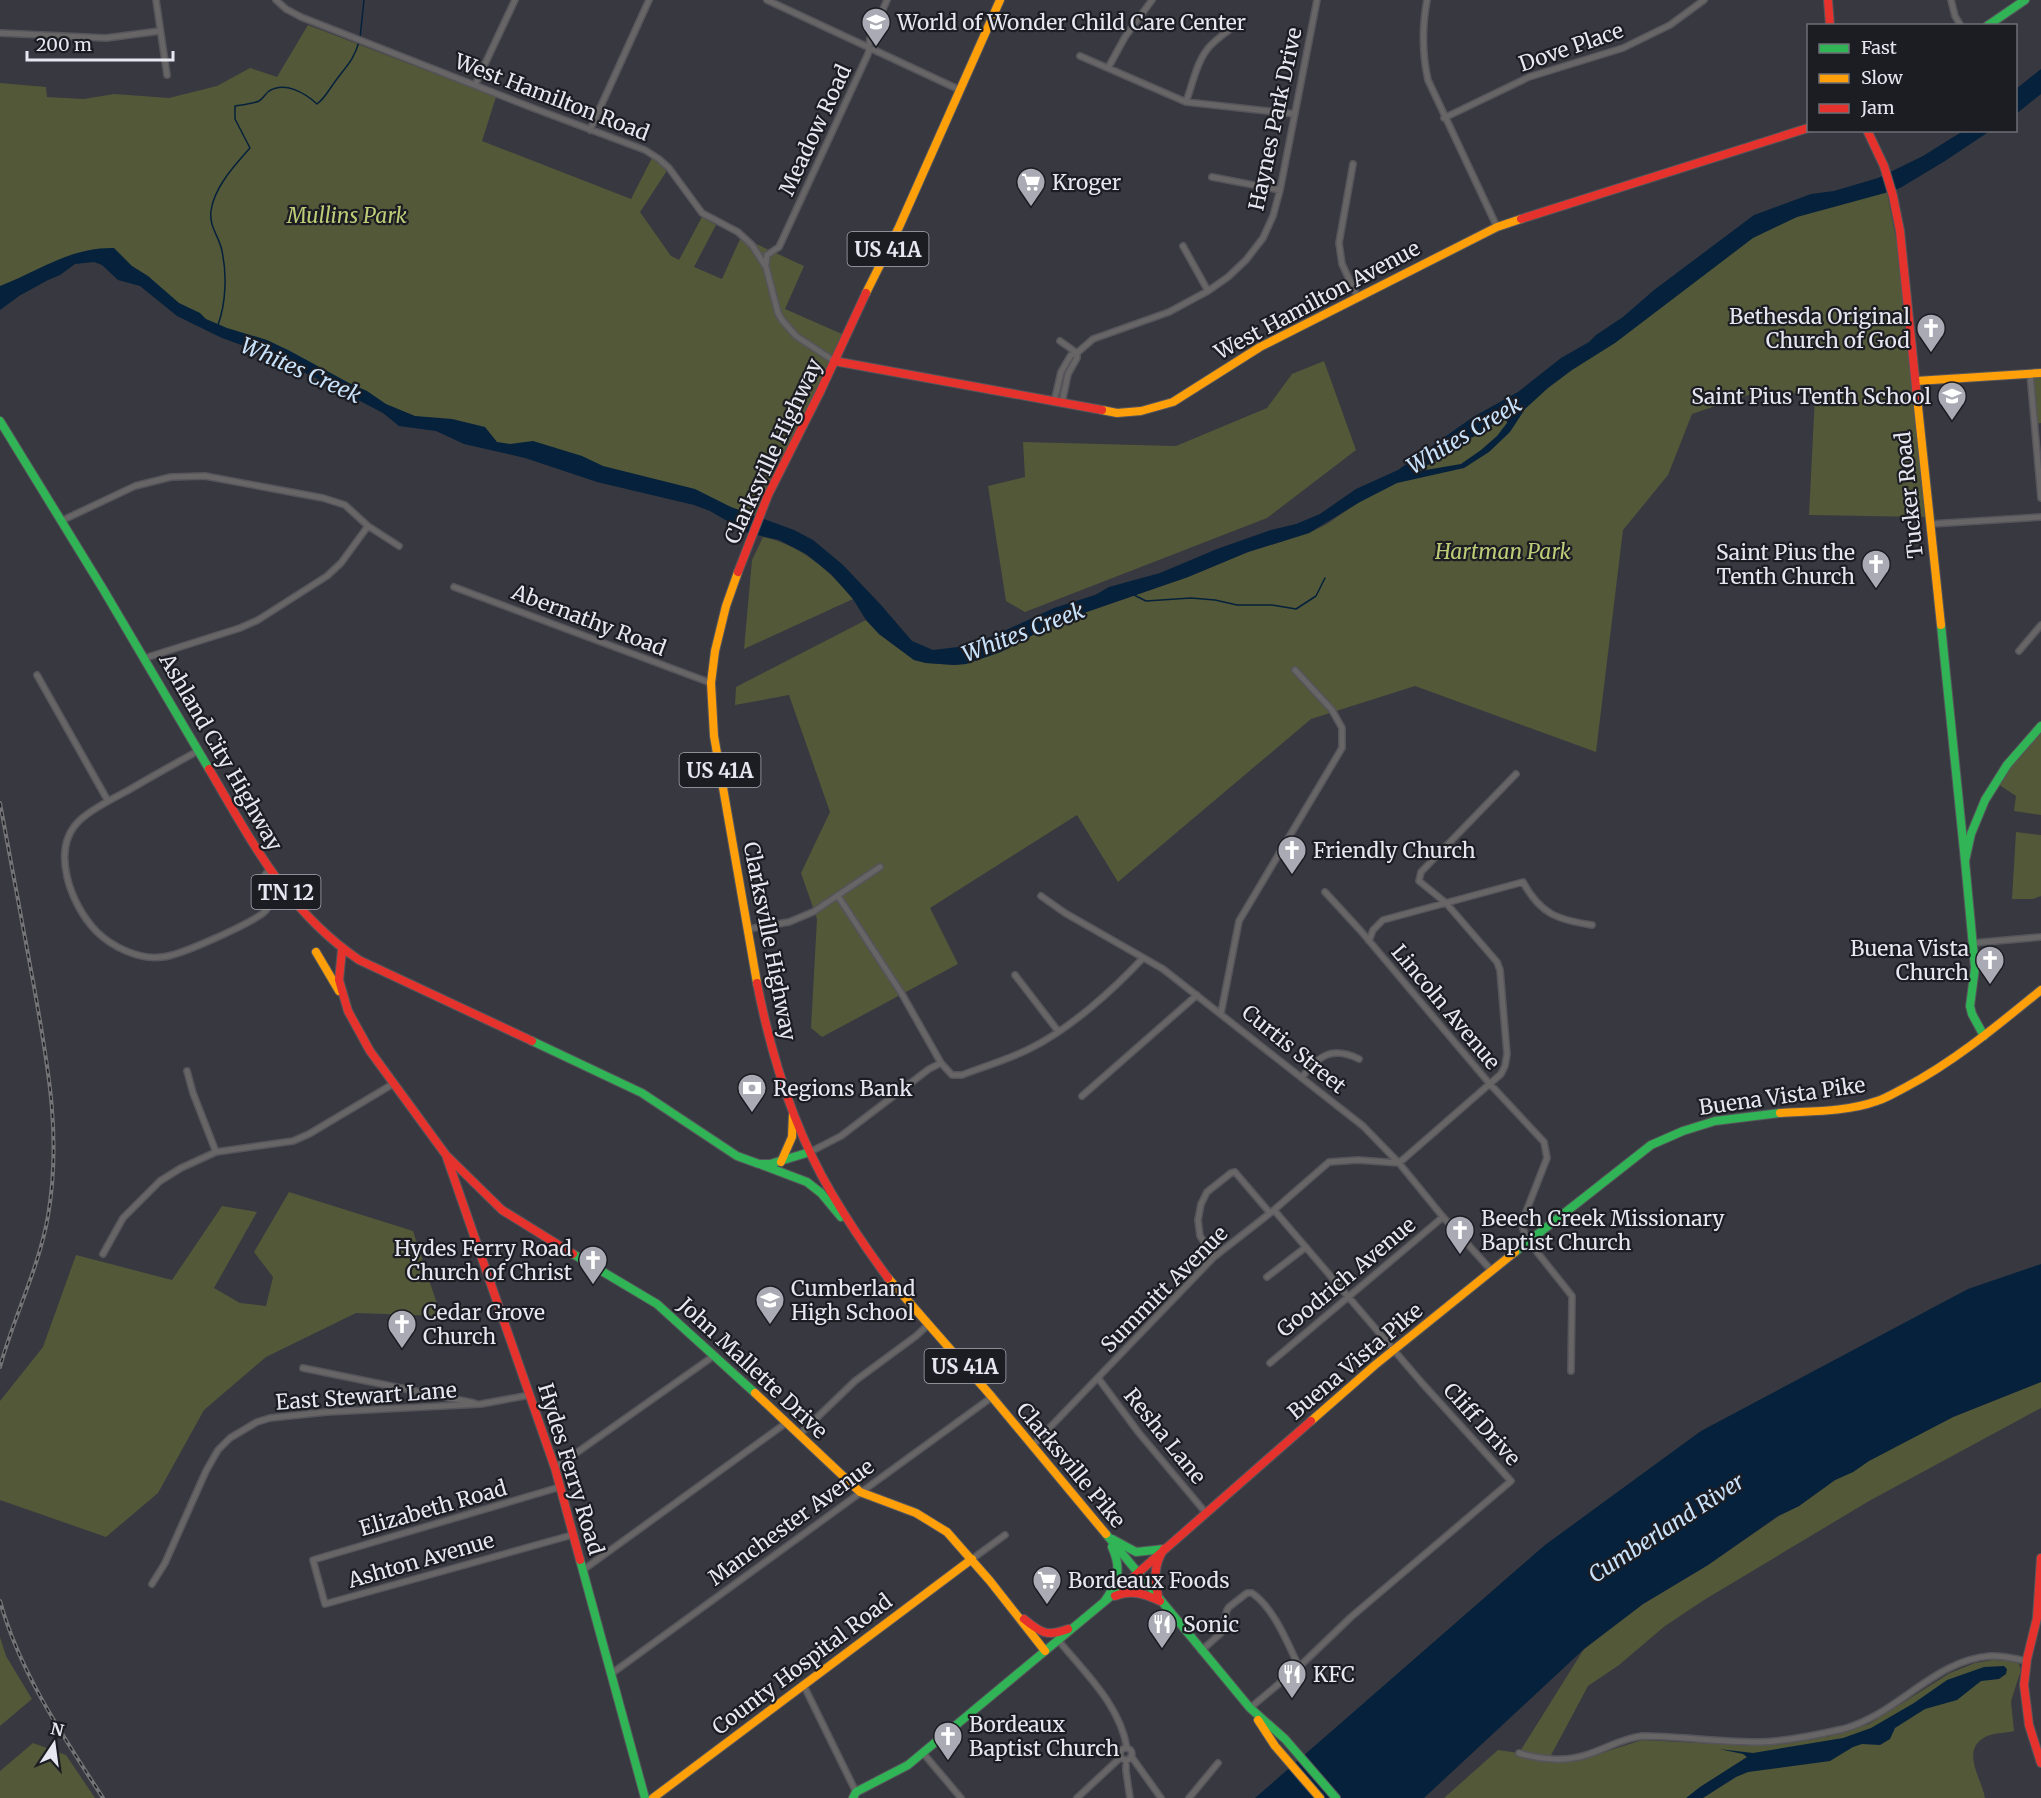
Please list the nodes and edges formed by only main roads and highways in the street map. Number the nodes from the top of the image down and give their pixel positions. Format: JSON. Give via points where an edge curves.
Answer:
{"nodes":[{"id":1,"x":1000,"y":0,"type":"edge"},
{"id":2,"x":1828,"y":0,"type":"edge"},
{"id":3,"x":2025,"y":0,"type":"edge"},
{"id":4,"x":1830,"y":24,"type":"edge"},
{"id":5,"x":1990,"y":24,"type":"edge"},
{"id":6,"x":1807,"y":129,"type":"edge"},
{"id":7,"x":1868,"y":132,"type":"edge"},
{"id":8,"x":834,"y":361,"type":"junction"},
{"id":9,"x":2041,"y":373,"type":"edge"},
{"id":10,"x":1916,"y":381,"type":"junction"},
{"id":11,"x":0,"y":421,"type":"edge"},
{"id":12,"x":2041,"y":726,"type":"edge"},
{"id":13,"x":1965,"y":861,"type":"junction"},
{"id":14,"x":342,"y":950,"type":"junction"},
{"id":15,"x":316,"y":952,"type":"dead end"},
{"id":16,"x":2041,"y":990,"type":"edge"},
{"id":17,"x":345,"y":999,"type":"junction"},
{"id":18,"x":1984,"y":1036,"type":"junction"},
{"id":19,"x":793,"y":1111,"type":"junction"},
{"id":20,"x":810,"y":1152,"type":"junction"},
{"id":21,"x":449,"y":1158,"type":"junction"},
{"id":22,"x":781,"y":1162,"type":"junction"},
{"id":23,"x":759,"y":1164,"type":"junction"},
{"id":24,"x":855,"y":1231,"type":"junction"},
{"id":25,"x":1105,"y":1535,"type":"junction"},
{"id":26,"x":1164,"y":1549,"type":"junction"},
{"id":27,"x":2041,"y":1558,"type":"edge"},
{"id":28,"x":972,"y":1559,"type":"junction"},
{"id":29,"x":957,"y":1570,"type":"junction"},
{"id":30,"x":1137,"y":1573,"type":"junction"},
{"id":31,"x":986,"y":1575,"type":"junction"},
{"id":32,"x":1160,"y":1601,"type":"junction"},
{"id":33,"x":1104,"y":1602,"type":"junction"},
{"id":34,"x":1017,"y":1613,"type":"junction"},
{"id":35,"x":1076,"y":1626,"type":"junction"},
{"id":36,"x":1045,"y":1651,"type":"junction"},
{"id":37,"x":1250,"y":1708,"type":"junction"},
{"id":38,"x":2041,"y":1763,"type":"edge"},
{"id":39,"x":855,"y":1795,"type":"edge"},
{"id":40,"x":645,"y":1798,"type":"edge"},
{"id":41,"x":653,"y":1798,"type":"edge"},
{"id":42,"x":1320,"y":1798,"type":"edge"},
{"id":43,"x":1336,"y":1798,"type":"edge"}],
"edges":[{"from":1,"to":8,"type":"main road","name":"Clarksville Highway","number":"US 41A","via":[[899,227]]},
{"from":2,"to":4,"type":"main road"},
{"from":3,"to":5,"type":"main road"},
{"from":6,"to":8,"type":"main road","name":"West Hamilton Avenue","via":[[1497,227],[1260,347],[1173,402],[1141,411],[1117,413]]},
{"from":7,"to":10,"type":"main road","name":"Tucker Road","via":[[1884,166],[1900,231]]},
{"from":8,"to":19,"type":"main road","name":"Clarksville Highway","number":"US 41A","via":[[768,495],[729,595],[711,683],[715,740],[748,929],[770,1037]]},
{"from":9,"to":10,"type":"main road"},
{"from":10,"to":13,"type":"main road","name":"Tucker Road"},
{"from":11,"to":14,"type":"main road","name":"Ashland City Highway","number":"TN 12","via":[[146,658],[269,870],[292,901]]},
{"from":12,"to":13,"type":"main road","via":[[2007,765],[1984,800]]},
{"from":13,"to":18,"type":"main road","via":[[1976,968],[1970,1006]]},
{"from":14,"to":17,"type":"main road","via":[[339,980]]},
{"from":14,"to":23,"type":"main road","name":"Ashland City Highway","number":"TN 12","via":[[642,1094],[737,1156]]},
{"from":15,"to":17,"type":"main road"},
{"from":16,"to":18,"type":"main road","name":"Buena Vista Pike"},
{"from":17,"to":21,"type":"main road","via":[[370,1050]]},
{"from":18,"to":26,"type":"main road","name":"Buena Vista Pike","via":[[1921,1080],[1872,1103],[1737,1117],[1678,1132],[1651,1145],[1491,1270]]},
{"from":19,"to":20,"type":"main road","name":"Clarksville Highway","number":"US 41A"},
{"from":19,"to":22,"type":"main road","via":[[792,1137]]},
{"from":20,"to":22,"type":"main road","name":"Ashland City Highway","number":"TN 12"},
{"from":20,"to":24,"type":"main road","name":"Clarksville Pike","number":"US 41A"},
{"from":21,"to":28,"type":"main road","name":"John Mallette Drive","via":[[502,1210],[657,1304],[860,1492],[933,1522]]},
{"from":21,"to":40,"type":"main road","name":"Hydes Ferry Road","via":[[555,1468]]},
{"from":22,"to":23,"type":"main road","name":"Ashland City Highway","number":"TN 12"},
{"from":23,"to":24,"type":"main road","via":[[808,1183]]},
{"from":24,"to":25,"type":"main road","name":"Clarksville Pike","number":"US 41A","via":[[888,1278]]},
{"from":25,"to":26,"type":"main road","via":[[1141,1554]]},
{"from":25,"to":30,"type":"main road","name":"Clarksville Pike","number":"US 41A"},
{"from":25,"to":33,"type":"main road","via":[[1119,1570],[1115,1588]]},
{"from":26,"to":30,"type":"main road","name":"Buena Vista Pike"},
{"from":26,"to":32,"type":"main road","via":[[1155,1566]]},
{"from":27,"to":38,"type":"main road","via":[[2037,1621],[2024,1695]]},
{"from":28,"to":29,"type":"main road","name":"County Hospital Road"},
{"from":28,"to":31,"type":"main road","name":"John Mallette Drive"},
{"from":29,"to":31,"type":"main road"},
{"from":29,"to":41,"type":"main road","name":"County Hospital Road"},
{"from":30,"to":32,"type":"main road","name":"Clarksville Pike","number":"US 41A"},
{"from":30,"to":33,"type":"main road","name":"Buena Vista Pike"},
{"from":31,"to":34,"type":"main road","name":"John Mallette Drive"},
{"from":32,"to":33,"type":"main road","via":[[1129,1591]]},
{"from":32,"to":37,"type":"main road","name":"Clarksville Pike","number":"US 41A"},
{"from":33,"to":35,"type":"main road","name":"Buena Vista Pike"},
{"from":34,"to":35,"type":"main road","name":"John Mallette Drive","via":[[1046,1635]]},
{"from":34,"to":36,"type":"main road","name":"John Mallette Drive"},
{"from":35,"to":36,"type":"main road","name":"Buena Vista Pike"},
{"from":36,"to":39,"type":"main road","name":"Buena Vista Pike","via":[[908,1766]]},
{"from":37,"to":42,"type":"main road","name":"Clarksville Pike","number":"US 41A","via":[[1275,1746]]},
{"from":37,"to":43,"type":"main road","name":"Clarksville Pike","number":"US 41A","via":[[1285,1738]]}]}
